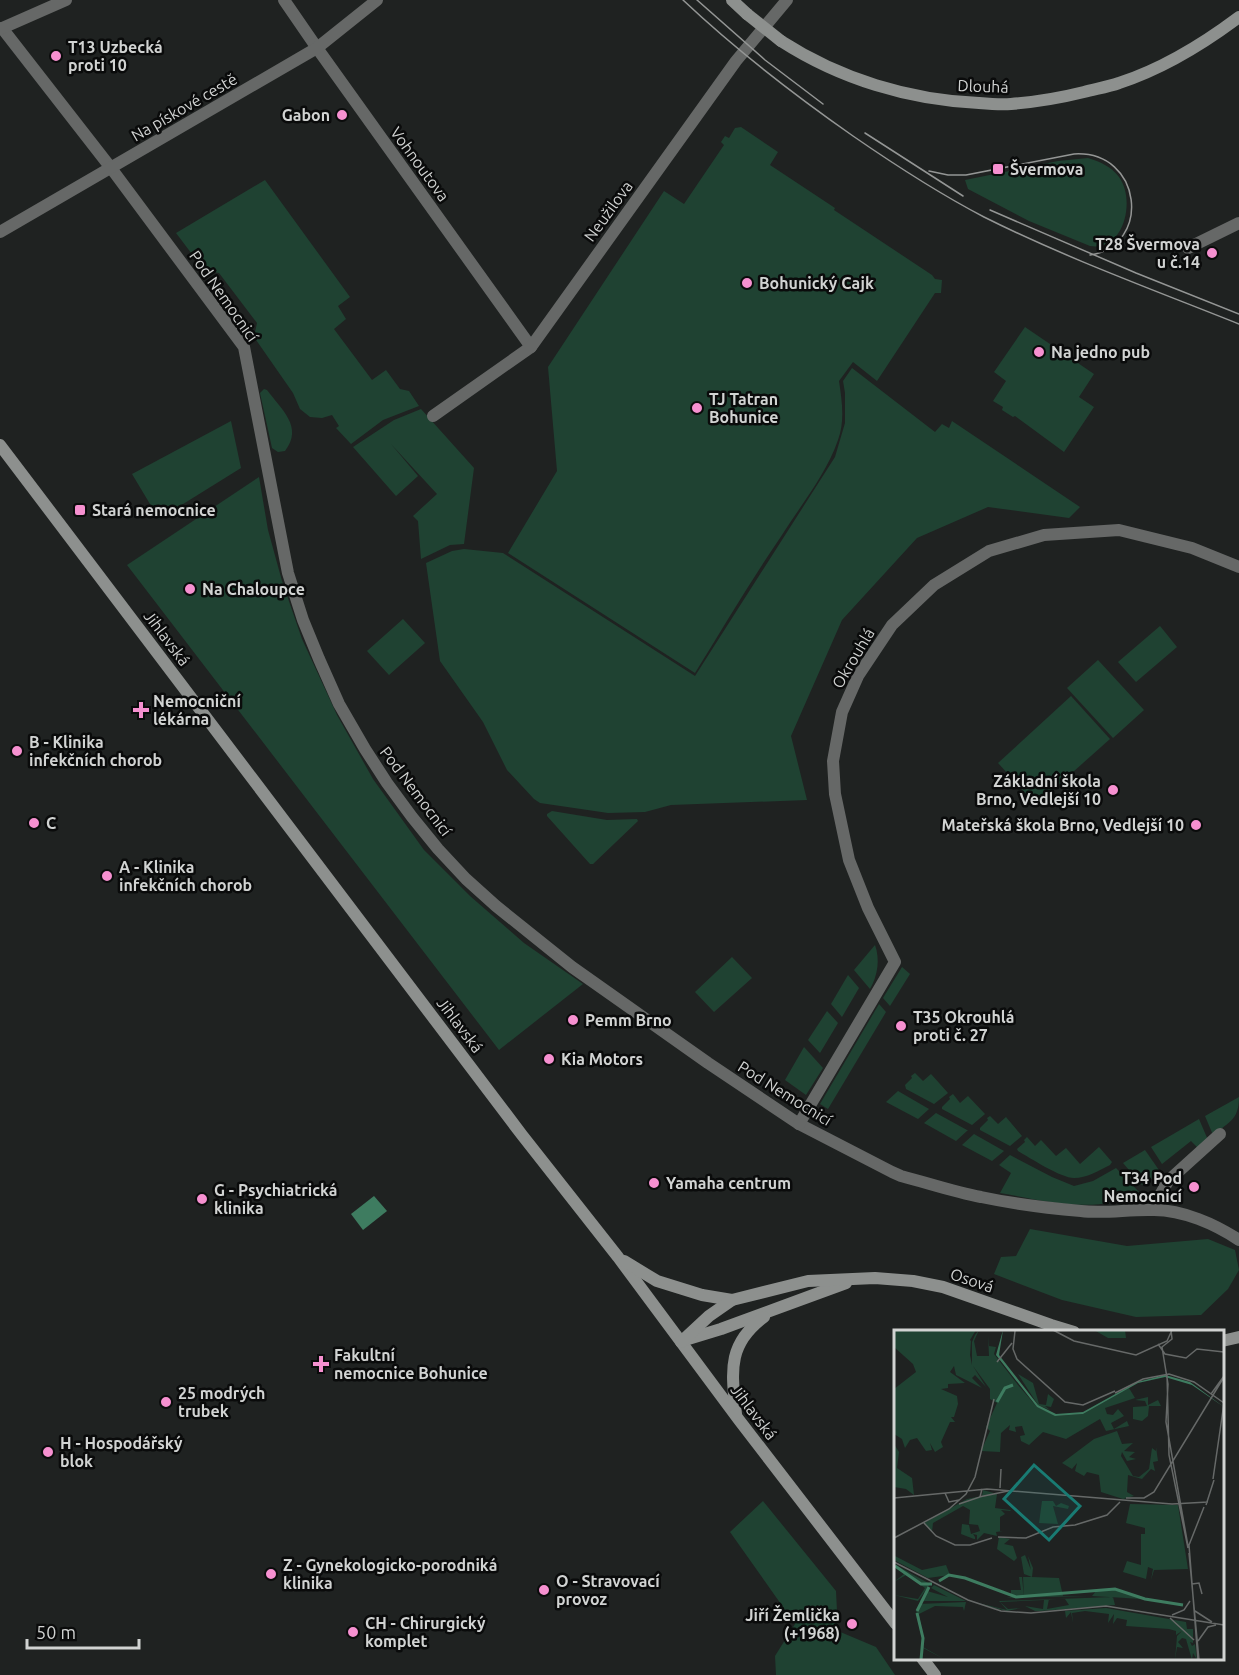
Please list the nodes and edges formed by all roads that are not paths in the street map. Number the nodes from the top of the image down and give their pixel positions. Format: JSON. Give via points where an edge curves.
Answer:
{"nodes":[{"id":1,"x":66,"y":0,"type":"edge"},
{"id":2,"x":284,"y":0,"type":"edge"},
{"id":3,"x":377,"y":0,"type":"edge"},
{"id":4,"x":732,"y":0,"type":"edge"},
{"id":5,"x":787,"y":0,"type":"edge"},
{"id":6,"x":1239,"y":17,"type":"edge"},
{"id":7,"x":1,"y":28,"type":"edge"},
{"id":8,"x":317,"y":48,"type":"junction"},
{"id":9,"x":111,"y":168,"type":"junction"},
{"id":10,"x":1239,"y":223,"type":"edge"},
{"id":11,"x":0,"y":232,"type":"edge"},
{"id":12,"x":1188,"y":248,"type":"dead end"},
{"id":13,"x":531,"y":347,"type":"junction"},
{"id":14,"x":433,"y":416,"type":"dead end"},
{"id":15,"x":0,"y":445,"type":"edge"},
{"id":16,"x":1239,"y":567,"type":"edge"},
{"id":17,"x":799,"y":1124,"type":"junction"},
{"id":18,"x":1220,"y":1134,"type":"dead end"},
{"id":19,"x":1156,"y":1210,"type":"junction"},
{"id":20,"x":1239,"y":1240,"type":"edge"},
{"id":21,"x":618,"y":1257,"type":"junction"},
{"id":22,"x":856,"y":1279,"type":"junction"},
{"id":23,"x":732,"y":1300,"type":"junction"},
{"id":24,"x":775,"y":1309,"type":"junction"},
{"id":25,"x":1067,"y":1330,"type":"edge"},
{"id":26,"x":1239,"y":1337,"type":"edge"},
{"id":27,"x":1224,"y":1341,"type":"edge"},
{"id":28,"x":681,"y":1342,"type":"junction"},
{"id":29,"x":736,"y":1416,"type":"junction"},
{"id":30,"x":894,"y":1621,"type":"edge"},
{"id":31,"x":923,"y":1660,"type":"edge"},
{"id":32,"x":935,"y":1675,"type":"edge"}],
"edges":[{"from":1,"to":7,"type":"street"},
{"from":2,"to":8,"type":"street","name":"Vohnoutova"},
{"from":3,"to":8,"type":"street","name":"Na pískové cestě"},
{"from":4,"to":6,"type":"main road","name":"Dlouhá","bridge":true,"via":[[781,41],[838,71],[905,94],[1010,105],[1118,84],[1157,68]]},
{"from":5,"to":13,"type":"street","name":"Neužilova","via":[[736,62]]},
{"from":7,"to":9,"type":"street","name":"Pod Nemocnicí"},
{"from":8,"to":9,"type":"street","name":"Na pískové cestě"},
{"from":8,"to":13,"type":"street","name":"Vohnoutova"},
{"from":9,"to":11,"type":"street","name":"Na pískové cestě"},
{"from":9,"to":17,"type":"street","name":"Pod Nemocnicí","via":[[244,347],[288,573],[303,620],[339,704],[387,783],[438,849],[496,906],[572,967]]},
{"from":10,"to":12,"type":"street"},
{"from":13,"to":14,"type":"street","name":"Neužilova"},
{"from":15,"to":21,"type":"main road","name":"Jihlavská"},
{"from":16,"to":17,"type":"street","name":"Okrouhlá","via":[[1192,548],[1119,530],[1044,535],[989,551],[934,585],[892,625],[858,676],[842,712],[833,761],[835,794],[849,860],[895,962]]},
{"from":17,"to":19,"type":"street","name":"Pod Nemocnicí","via":[[901,1176],[980,1197],[1089,1212]]},
{"from":18,"to":19,"type":"street","via":[[1168,1180]]},
{"from":19,"to":20,"type":"street","name":"Pod Nemocnicí","via":[[1201,1220]]},
{"from":21,"to":23,"type":"main road","via":[[657,1281],[702,1296]]},
{"from":21,"to":28,"type":"main road","name":"Jihlavská"},
{"from":22,"to":23,"type":"main road","name":"Osová","via":[[808,1281]]},
{"from":22,"to":24,"type":"main road","name":"Osová"},
{"from":22,"to":25,"type":"main road","name":"Osová","via":[[903,1280],[943,1287]]},
{"from":23,"to":28,"type":"main road"},
{"from":24,"to":28,"type":"main road","name":"Osová"},
{"from":24,"to":29,"type":"main road","via":[[754,1325],[738,1346],[732,1373]]},
{"from":26,"to":27,"type":"main road"},
{"from":28,"to":29,"type":"main road","name":"Jihlavská"},
{"from":29,"to":30,"type":"main road","name":"Jihlavská"},
{"from":31,"to":32,"type":"main road"}]}
